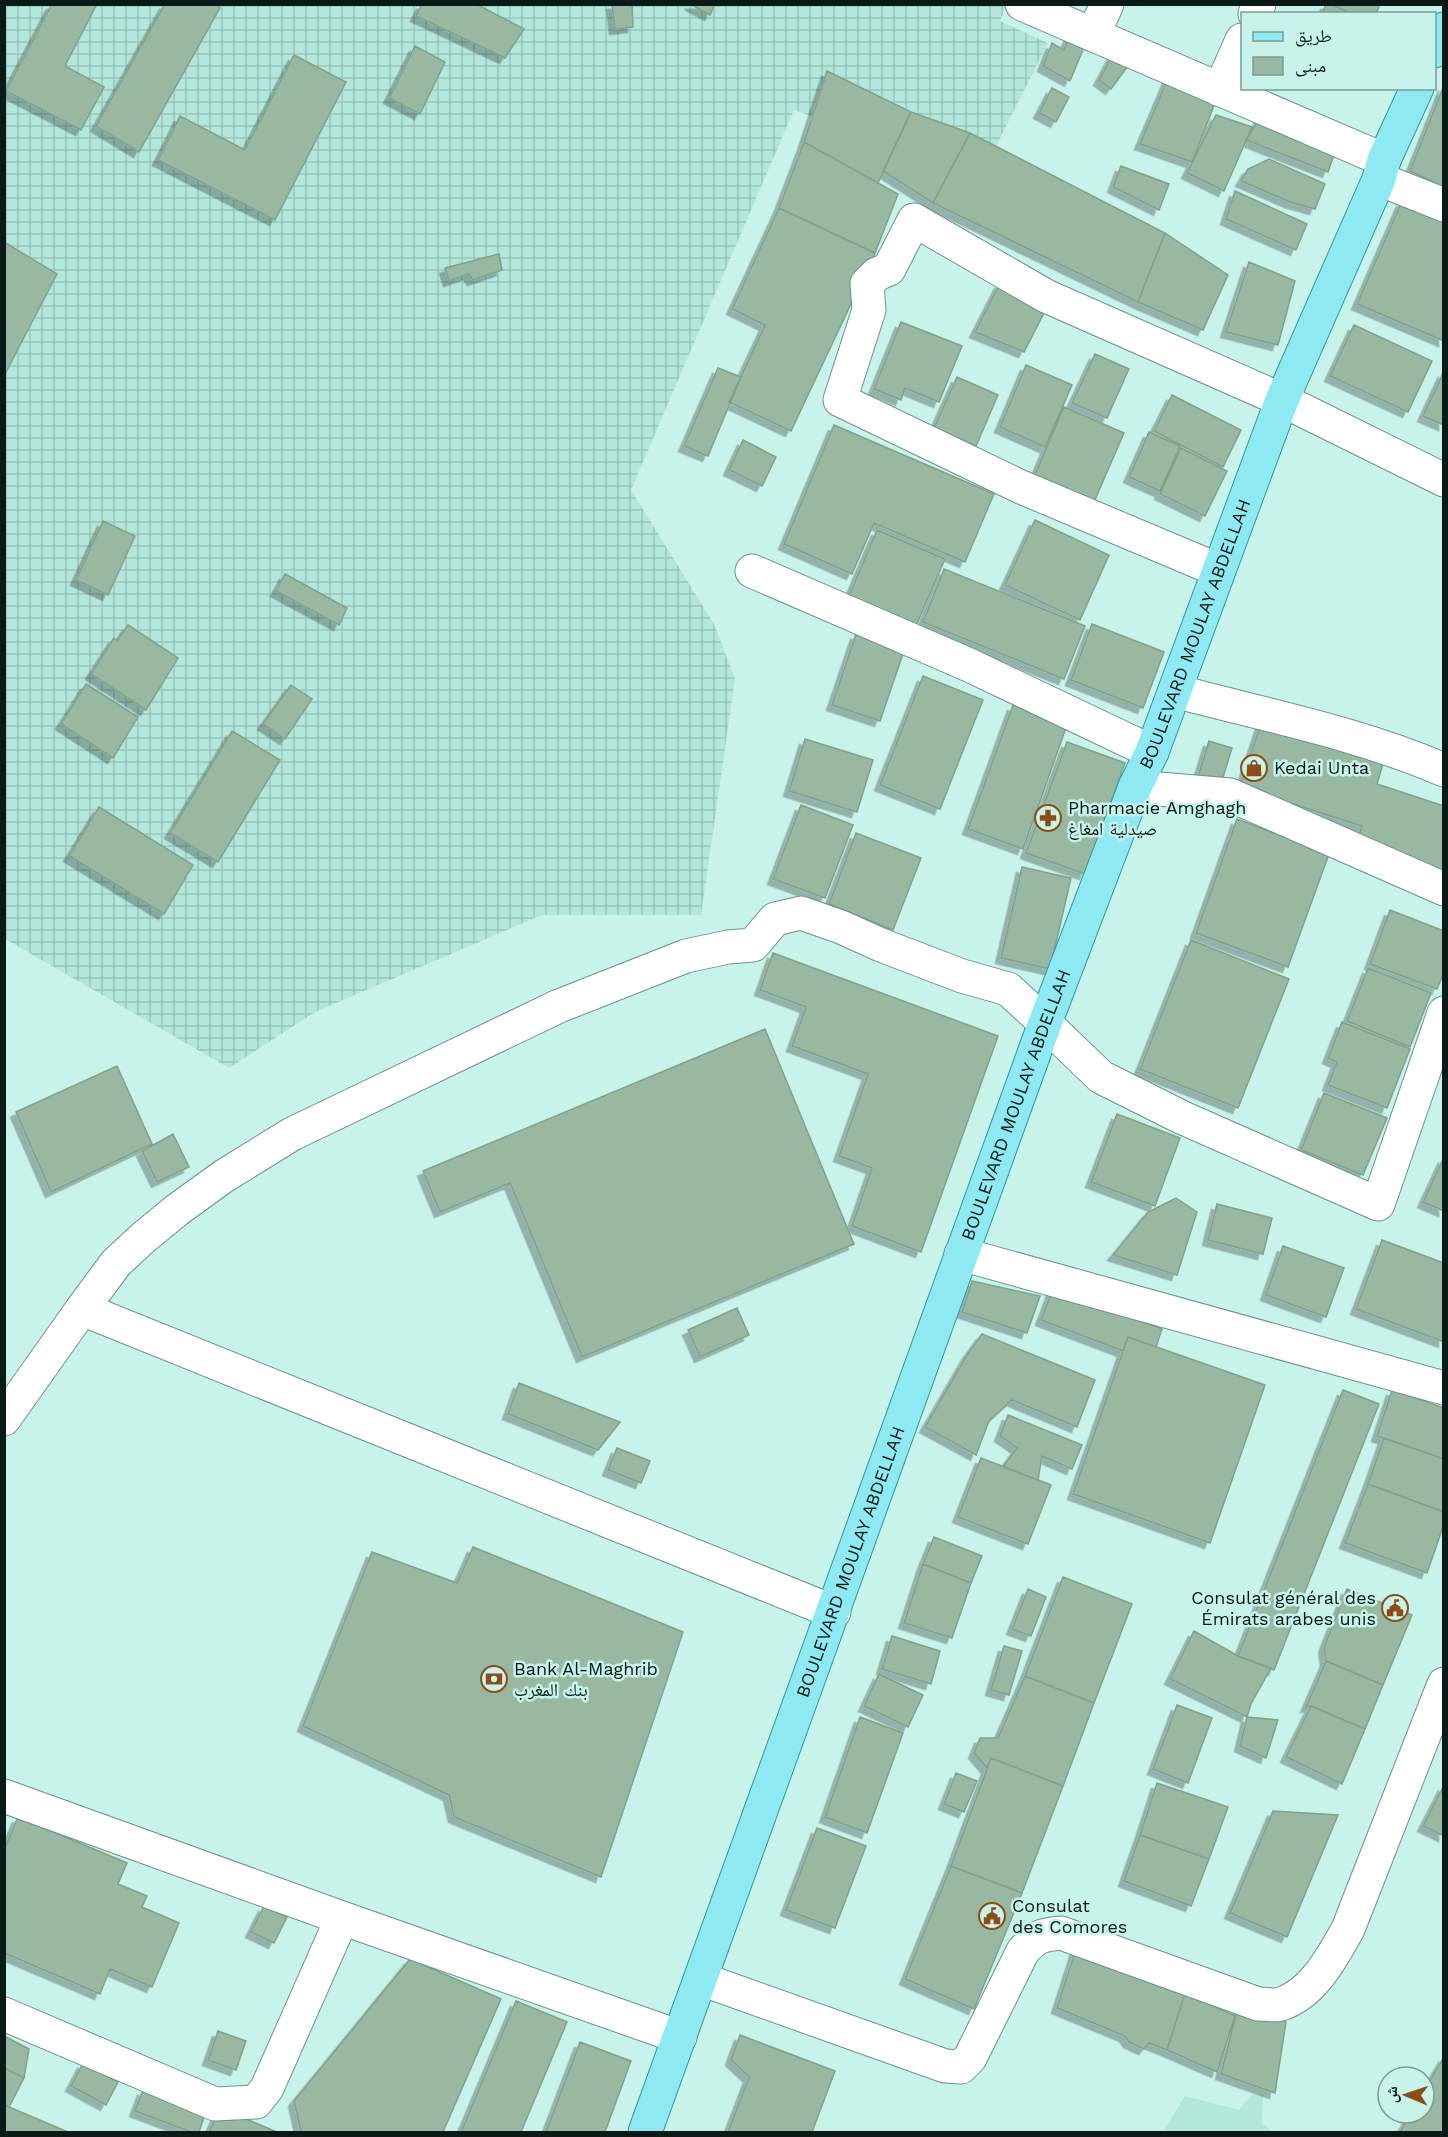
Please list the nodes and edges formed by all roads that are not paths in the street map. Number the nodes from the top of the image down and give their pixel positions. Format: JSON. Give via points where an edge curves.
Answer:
{"nodes":[{"id":1,"x":1022,"y":4,"type":"edge"},
{"id":2,"x":1107,"y":4,"type":"edge"},
{"id":3,"x":1443,"y":29,"type":"edge"},
{"id":4,"x":1092,"y":35,"type":"junction"},
{"id":5,"x":1241,"y":42,"type":"edge"},
{"id":6,"x":1436,"y":47,"type":"edge"},
{"id":7,"x":1220,"y":90,"type":"junction"},
{"id":8,"x":1416,"y":90,"type":"edge"},
{"id":9,"x":1382,"y":170,"type":"junction"},
{"id":10,"x":1443,"y":204,"type":"edge"},
{"id":11,"x":1282,"y":400,"type":"junction"},
{"id":12,"x":1443,"y":480,"type":"edge"},
{"id":13,"x":1218,"y":570,"type":"junction"},
{"id":14,"x":752,"y":571,"type":"dead end"},
{"id":15,"x":1175,"y":691,"type":"junction"},
{"id":16,"x":1152,"y":752,"type":"junction"},
{"id":17,"x":1443,"y":770,"type":"edge"},
{"id":18,"x":1136,"y":787,"type":"junction"},
{"id":19,"x":1443,"y":889,"type":"edge"},
{"id":20,"x":1443,"y":1013,"type":"edge"},
{"id":21,"x":1046,"y":1023,"type":"junction"},
{"id":22,"x":961,"y":1254,"type":"junction"},
{"id":23,"x":82,"y":1309,"type":"junction"},
{"id":24,"x":1443,"y":1388,"type":"edge"},
{"id":25,"x":4,"y":1419,"type":"edge"},
{"id":26,"x":834,"y":1612,"type":"junction"},
{"id":27,"x":1443,"y":1684,"type":"edge"},
{"id":28,"x":4,"y":1796,"type":"edge"},
{"id":29,"x":342,"y":1918,"type":"junction"},
{"id":30,"x":701,"y":1979,"type":"junction"},
{"id":31,"x":4,"y":2014,"type":"edge"},
{"id":32,"x":680,"y":2037,"type":"junction"},
{"id":33,"x":645,"y":2133,"type":"edge"}],
"edges":[{"from":1,"to":4,"type":"street"},
{"from":2,"to":4,"type":"street"},
{"from":3,"to":6,"type":"main road"},
{"from":4,"to":7,"type":"street"},
{"from":5,"to":7,"type":"street"},
{"from":7,"to":9,"type":"street"},
{"from":8,"to":9,"type":"main road","name":"BOULEVARD MOULAY ABDELLAH"},
{"from":9,"to":10,"type":"street"},
{"from":9,"to":11,"type":"main road","name":"BOULEVARD MOULAY ABDELLAH"},
{"from":11,"to":12,"type":"street"},
{"from":11,"to":13,"type":"main road","name":"BOULEVARD MOULAY ABDELLAH"},
{"from":11,"to":13,"type":"street","via":[[1046,296],[914,220],[889,269],[867,284],[869,310],[840,400],[1021,487]]},
{"from":13,"to":15,"type":"main road","name":"BOULEVARD MOULAY ABDELLAH"},
{"from":14,"to":16,"type":"street","via":[[969,665]]},
{"from":15,"to":16,"type":"main road","name":"BOULEVARD MOULAY ABDELLAH"},
{"from":15,"to":17,"type":"street","via":[[1350,736]]},
{"from":16,"to":18,"type":"main road","name":"BOULEVARD MOULAY ABDELLAH"},
{"from":18,"to":19,"type":"street","via":[[1230,795]]},
{"from":18,"to":21,"type":"main road","name":"BOULEVARD MOULAY ABDELLAH"},
{"from":20,"to":21,"type":"street","via":[[1378,1204],[1180,1117],[1101,1077]]},
{"from":21,"to":22,"type":"main road","name":"BOULEVARD MOULAY ABDELLAH"},
{"from":21,"to":23,"type":"street","via":[[1008,989],[962,976],[801,913],[776,919],[753,945],[686,956],[559,1006],[292,1134],[224,1176],[143,1238],[116,1263]]},
{"from":22,"to":24,"type":"street"},
{"from":22,"to":26,"type":"main road","name":"BOULEVARD MOULAY ABDELLAH"},
{"from":23,"to":25,"type":"street"},
{"from":23,"to":26,"type":"street"},
{"from":26,"to":30,"type":"main road","name":"BOULEVARD MOULAY ABDELLAH"},
{"from":27,"to":30,"type":"street","via":[[1348,1929],[1326,1967],[1303,1991],[1280,2005],[1258,2004],[1061,1933],[1048,1934],[1035,1938],[1023,1951],[970,2058],[961,2067],[945,2066]]},
{"from":28,"to":29,"type":"street"},
{"from":29,"to":31,"type":"street","via":[[267,2088],[256,2102],[215,2104]]},
{"from":29,"to":32,"type":"street"},
{"from":30,"to":32,"type":"main road","name":"BOULEVARD MOULAY ABDELLAH"},
{"from":32,"to":33,"type":"main road","name":"BOULEVARD MOULAY ABDELLAH"}]}
